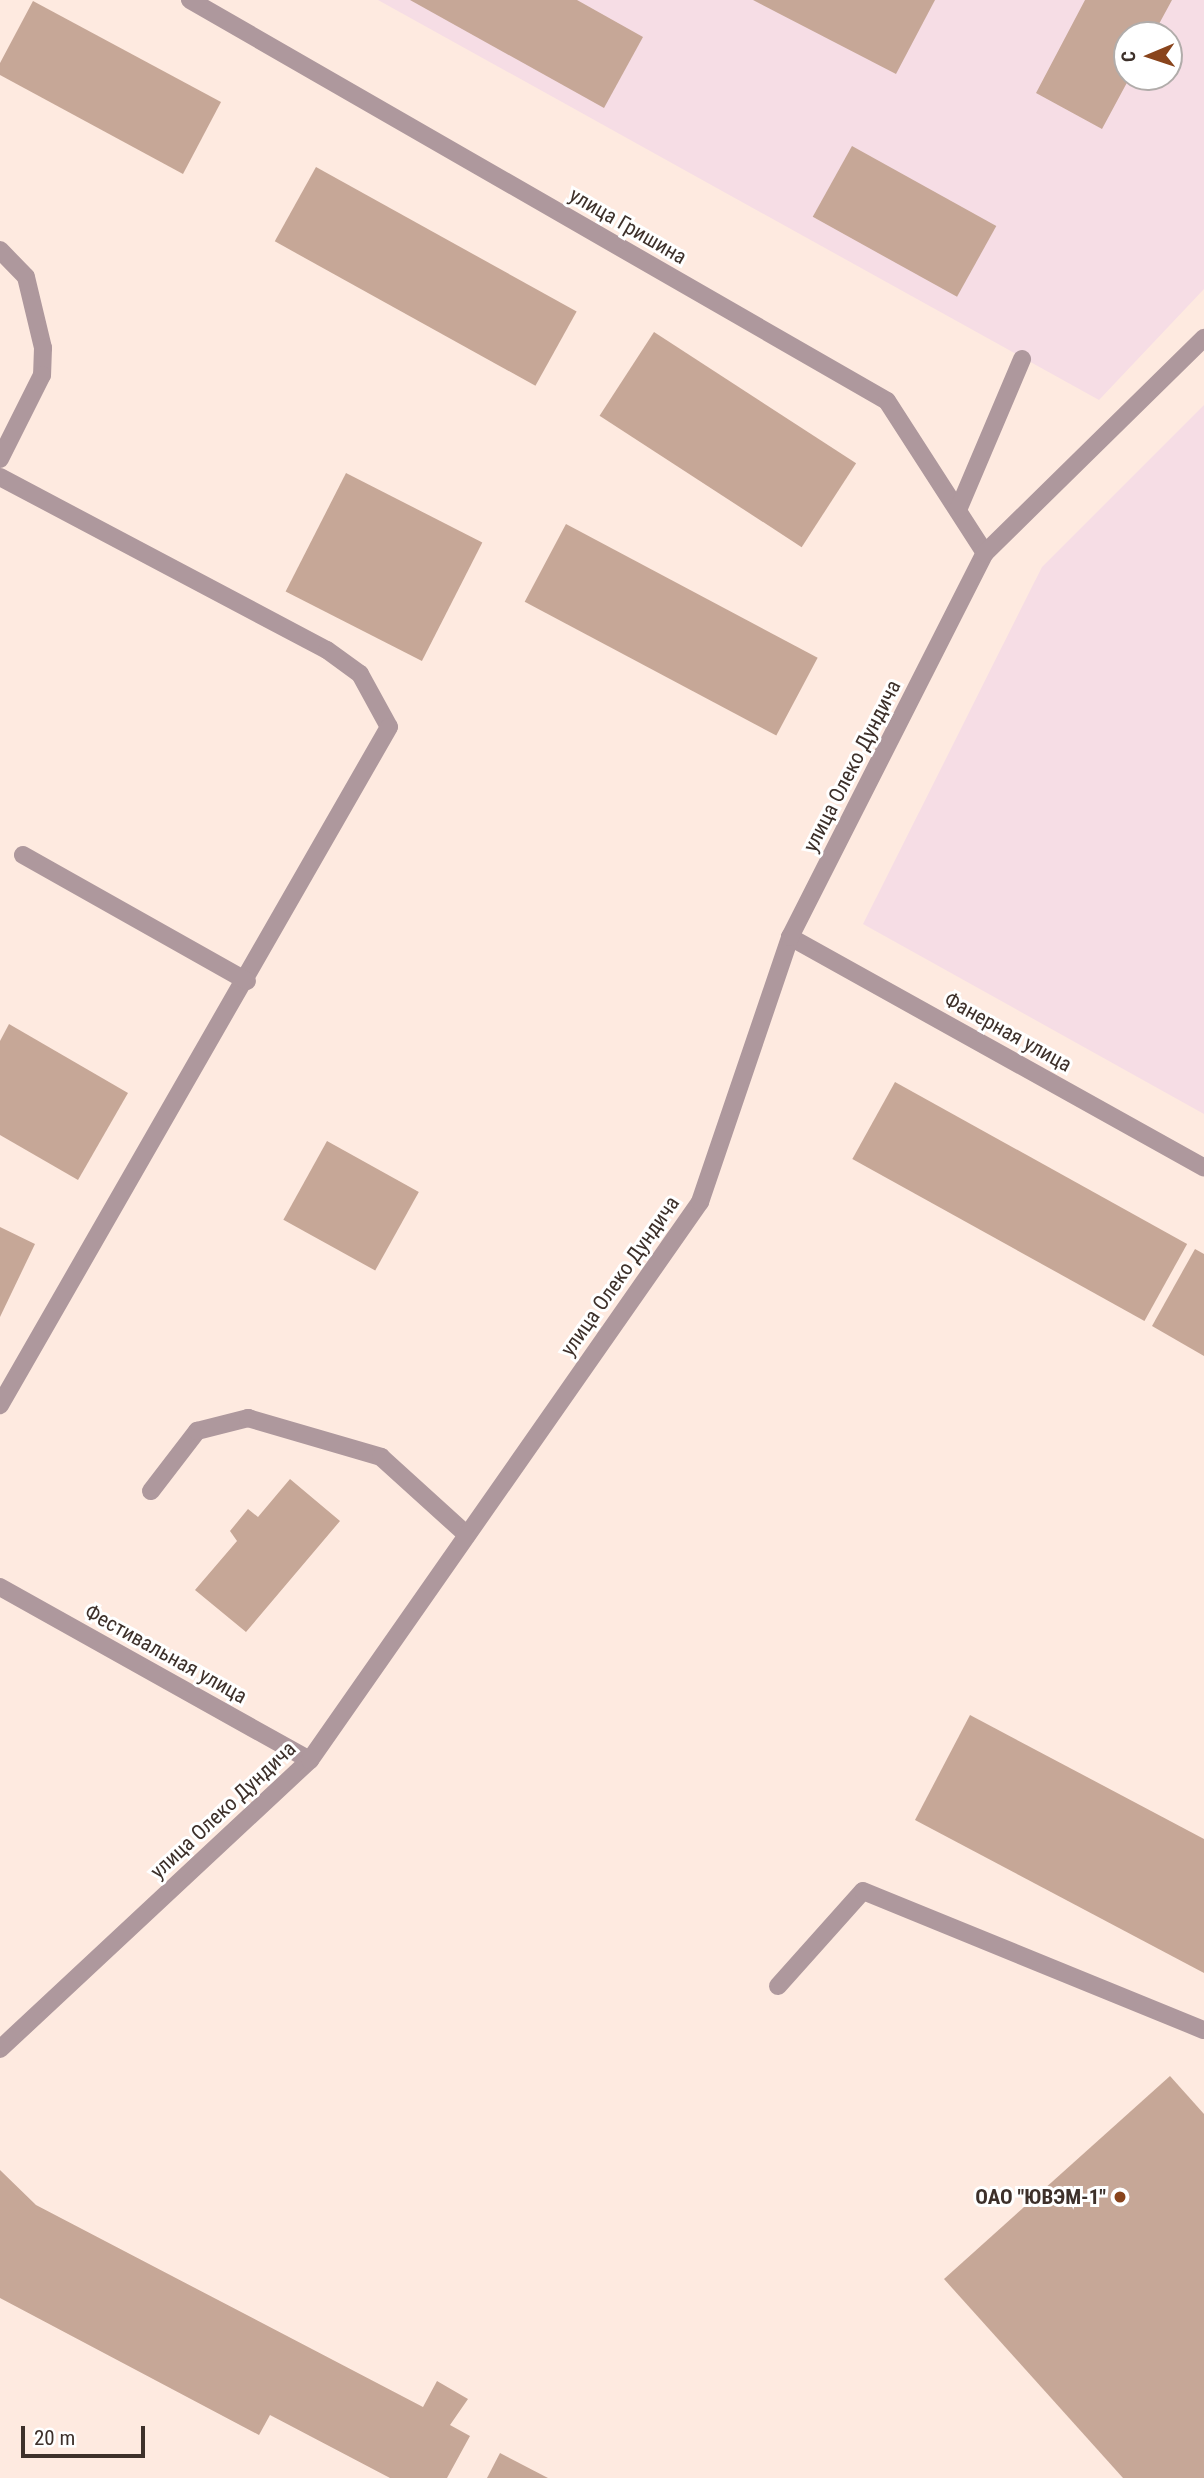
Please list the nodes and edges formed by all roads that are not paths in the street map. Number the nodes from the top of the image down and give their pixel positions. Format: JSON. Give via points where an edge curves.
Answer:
{"nodes":[{"id":1,"x":190,"y":0,"type":"edge"},
{"id":2,"x":0,"y":250,"type":"edge"},
{"id":3,"x":1204,"y":338,"type":"edge"},
{"id":4,"x":1022,"y":359,"type":"dead end"},
{"id":5,"x":0,"y":459,"type":"edge"},
{"id":6,"x":0,"y":477,"type":"edge"},
{"id":7,"x":958,"y":510,"type":"junction"},
{"id":8,"x":985,"y":553,"type":"junction"},
{"id":9,"x":23,"y":855,"type":"dead end"},
{"id":10,"x":790,"y":937,"type":"junction"},
{"id":11,"x":247,"y":981,"type":"junction"},
{"id":12,"x":1204,"y":1167,"type":"edge"},
{"id":13,"x":0,"y":1405,"type":"edge"},
{"id":14,"x":151,"y":1491,"type":"dead end"},
{"id":15,"x":467,"y":1535,"type":"junction"},
{"id":16,"x":0,"y":1587,"type":"edge"},
{"id":17,"x":310,"y":1760,"type":"junction"},
{"id":18,"x":778,"y":1986,"type":"dead end"},
{"id":19,"x":1204,"y":2030,"type":"edge"},
{"id":20,"x":0,"y":2049,"type":"edge"}],
"edges":[{"from":1,"to":7,"type":"street","name":"улица Гришина","via":[[887,401]]},
{"from":2,"to":5,"type":"street","via":[[26,277],[43,348],[42,375]]},
{"from":3,"to":8,"type":"street","name":"улица Олеко Дундича"},
{"from":4,"to":7,"type":"street"},
{"from":6,"to":11,"type":"street","via":[[327,650],[360,674],[389,727]]},
{"from":7,"to":8,"type":"street","name":"улица Гришина"},
{"from":8,"to":10,"type":"street","name":"улица Олеко Дундича"},
{"from":9,"to":11,"type":"street"},
{"from":10,"to":12,"type":"street","name":"Фанерная улица"},
{"from":10,"to":15,"type":"street","name":"улица Олеко Дундича","via":[[700,1202]]},
{"from":11,"to":13,"type":"street"},
{"from":14,"to":15,"type":"street","via":[[197,1431],[248,1418],[381,1457]]},
{"from":15,"to":17,"type":"street","name":"улица Олеко Дундича"},
{"from":16,"to":17,"type":"street","name":"Фестивальная улица"},
{"from":17,"to":20,"type":"street","name":"улица Олеко Дундича"},
{"from":18,"to":19,"type":"street","via":[[863,1891]]}]}
